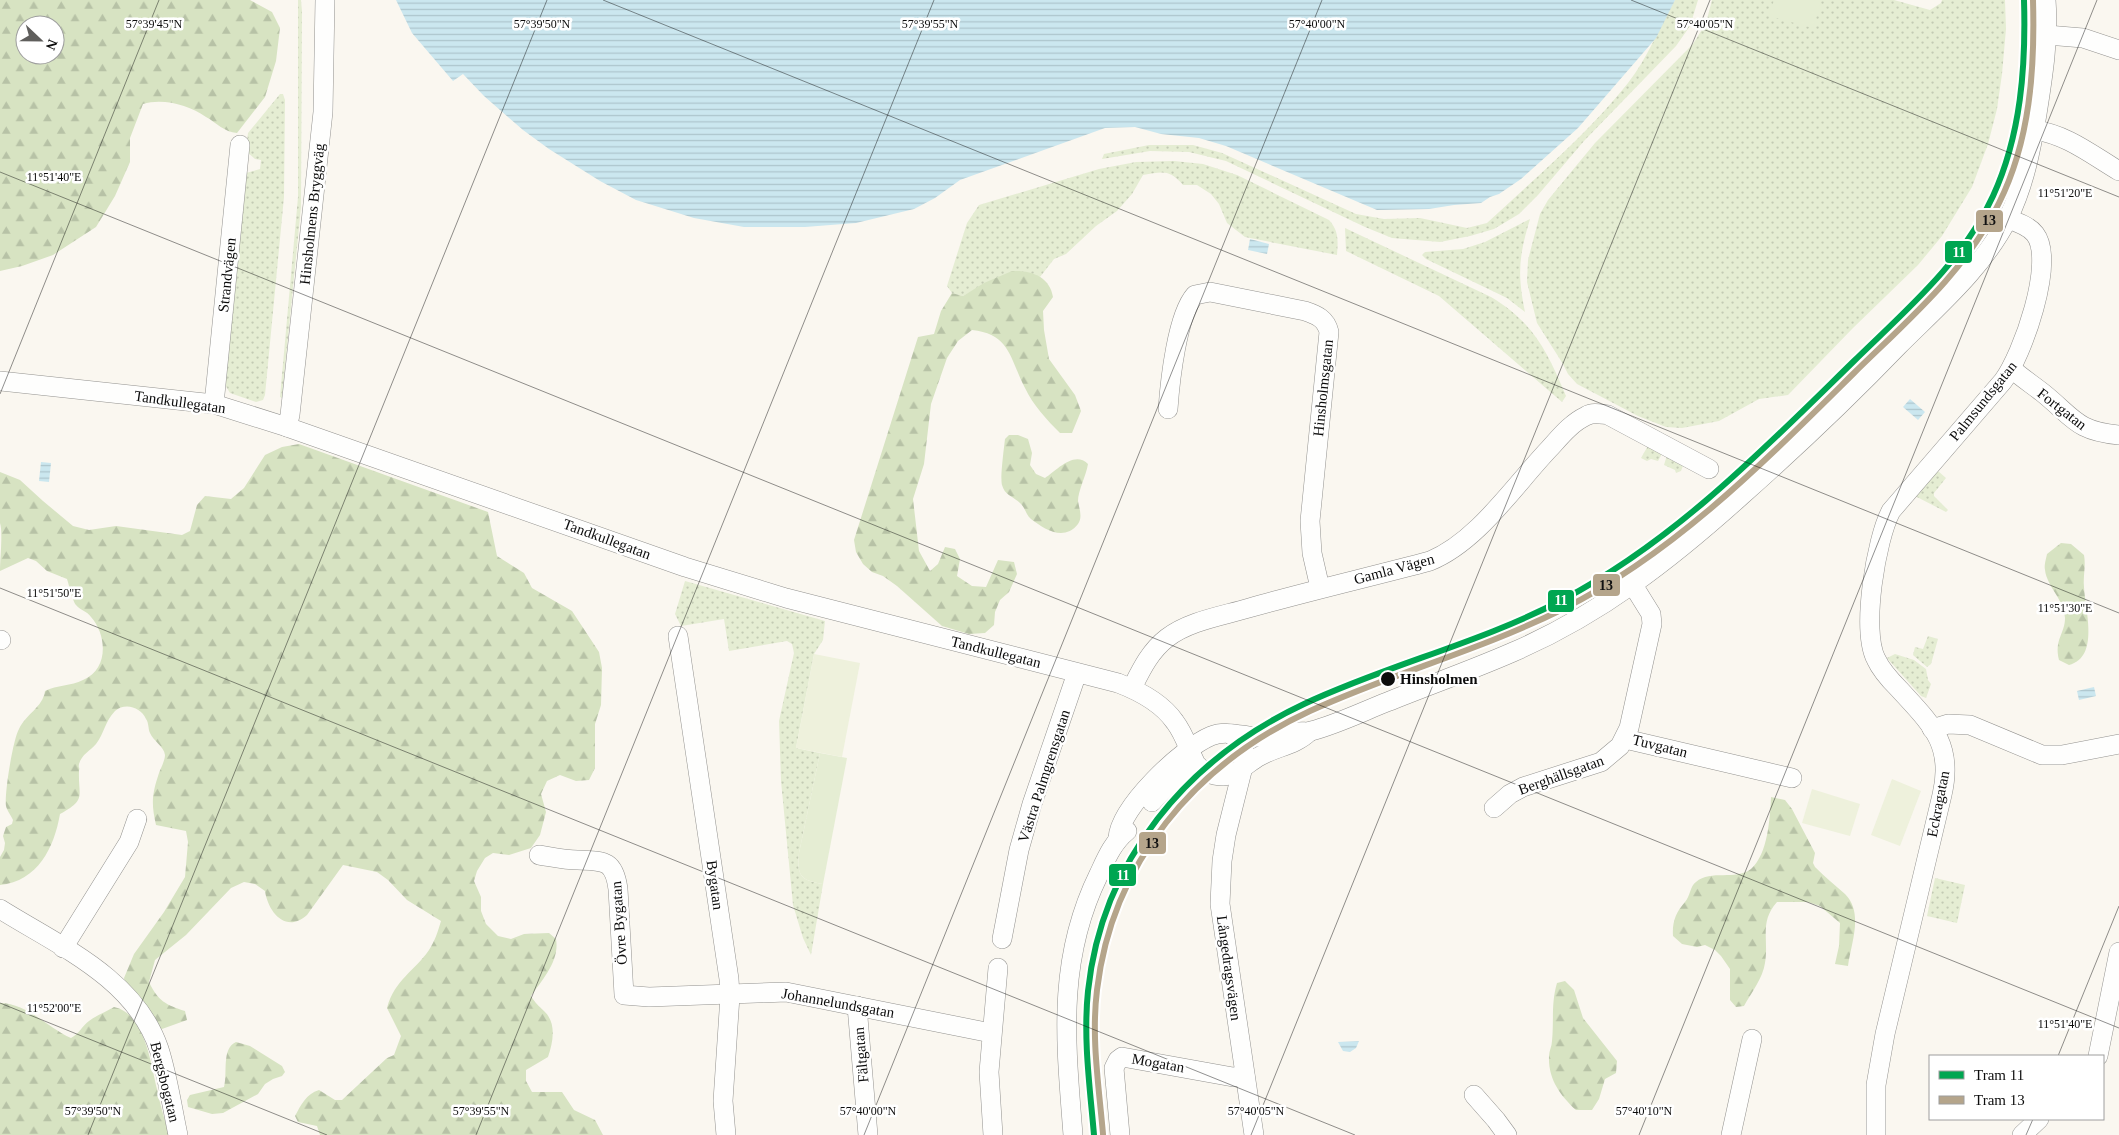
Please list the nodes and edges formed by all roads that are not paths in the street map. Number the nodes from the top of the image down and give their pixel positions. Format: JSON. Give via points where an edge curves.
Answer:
{"nodes":[{"id":1,"x":324,"y":0,"type":"edge"},
{"id":2,"x":2046,"y":0,"type":"edge"},
{"id":3,"x":2047,"y":35,"type":"junction"},
{"id":4,"x":2119,"y":50,"type":"edge"},
{"id":5,"x":2034,"y":130,"type":"junction"},
{"id":6,"x":240,"y":146,"type":"dead end"},
{"id":7,"x":2119,"y":171,"type":"edge"},
{"id":8,"x":2008,"y":219,"type":"junction"},
{"id":9,"x":2012,"y":369,"type":"junction"},
{"id":10,"x":0,"y":381,"type":"edge"},
{"id":11,"x":214,"y":404,"type":"junction"},
{"id":12,"x":1168,"y":410,"type":"dead end"},
{"id":13,"x":287,"y":427,"type":"junction"},
{"id":14,"x":2119,"y":435,"type":"edge"},
{"id":15,"x":1709,"y":469,"type":"dead end"},
{"id":16,"x":1902,"y":498,"type":"joint"},
{"id":17,"x":1633,"y":585,"type":"junction"},
{"id":18,"x":1320,"y":588,"type":"junction"},
{"id":19,"x":678,"y":636,"type":"dead end"},
{"id":20,"x":1077,"y":673,"type":"junction"},
{"id":21,"x":1132,"y":688,"type":"junction"},
{"id":22,"x":1932,"y":729,"type":"junction"},
{"id":23,"x":1309,"y":732,"type":"junction"},
{"id":24,"x":1231,"y":734,"type":"junction"},
{"id":25,"x":1625,"y":739,"type":"junction"},
{"id":26,"x":2119,"y":744,"type":"edge"},
{"id":27,"x":1190,"y":748,"type":"junction"},
{"id":28,"x":1243,"y":767,"type":"junction"},
{"id":29,"x":1208,"y":772,"type":"junction"},
{"id":30,"x":1792,"y":778,"type":"dead end"},
{"id":31,"x":1234,"y":801,"type":"junction"},
{"id":32,"x":1494,"y":808,"type":"dead end"},
{"id":33,"x":137,"y":819,"type":"dead end"},
{"id":34,"x":1118,"y":838,"type":"junction"},
{"id":35,"x":539,"y":855,"type":"dead end"},
{"id":36,"x":0,"y":909,"type":"edge"},
{"id":37,"x":1002,"y":939,"type":"dead end"},
{"id":38,"x":64,"y":948,"type":"junction"},
{"id":39,"x":2119,"y":952,"type":"edge"},
{"id":40,"x":998,"y":968,"type":"dead end"},
{"id":41,"x":624,"y":995,"type":"joint"},
{"id":42,"x":730,"y":996,"type":"junction"},
{"id":43,"x":858,"y":1006,"type":"junction"},
{"id":44,"x":991,"y":1034,"type":"junction"},
{"id":45,"x":1752,"y":1039,"type":"dead end"},
{"id":46,"x":2098,"y":1055,"type":"edge"},
{"id":47,"x":1244,"y":1076,"type":"junction"},
{"id":48,"x":1474,"y":1095,"type":"dead end"},
{"id":49,"x":2038,"y":1120,"type":"edge"},
{"id":50,"x":178,"y":1135,"type":"edge"},
{"id":51,"x":726,"y":1135,"type":"edge"},
{"id":52,"x":868,"y":1135,"type":"edge"},
{"id":53,"x":993,"y":1135,"type":"edge"},
{"id":54,"x":1073,"y":1135,"type":"edge"},
{"id":55,"x":1120,"y":1135,"type":"edge"},
{"id":56,"x":1254,"y":1135,"type":"edge"},
{"id":57,"x":1507,"y":1135,"type":"edge"},
{"id":58,"x":1731,"y":1135,"type":"edge"},
{"id":59,"x":1876,"y":1135,"type":"edge"},
{"id":60,"x":2022,"y":1135,"type":"edge"}],
"edges":[{"from":1,"to":13,"type":"street","name":"Hinsholmens Bryggväg","via":[[323,112]]},
{"from":2,"to":3,"type":"street"},
{"from":3,"to":4,"type":"street","via":[[2084,38]]},
{"from":3,"to":5,"type":"street"},
{"from":5,"to":7,"type":"street","via":[[2063,138]]},
{"from":5,"to":8,"type":"street","via":[[2022,184]]},
{"from":6,"to":11,"type":"street","name":"Strandvägen"},
{"from":8,"to":9,"type":"street","name":"Palmsundsgatan","via":[[2035,234],[2042,263],[2026,334]]},
{"from":8,"to":17,"type":"street","via":[[1995,242],[1973,269],[1858,388],[1727,509]]},
{"from":9,"to":14,"type":"street","name":"Fortgatan","via":[[2078,424],[2090,431]]},
{"from":9,"to":16,"type":"street","name":"Palmsundsgatan"},
{"from":10,"to":11,"type":"street","name":"Tandkullegatan"},
{"from":11,"to":13,"type":"street","name":"Tandkullegatan"},
{"from":12,"to":18,"type":"street","name":"Hinsholmsgatan","via":[[1182,319],[1195,295],[1210,292],[1305,311],[1324,320],[1329,332],[1310,530]]},
{"from":13,"to":20,"type":"street","name":"Tandkullegatan","via":[[738,584]]},
{"from":15,"to":18,"type":"street","name":"Gamla Vägen","via":[[1608,415],[1590,414],[1570,427],[1489,515],[1444,555],[1414,566]]},
{"from":16,"to":22,"type":"street","name":"Eckragatan","via":[[1891,511],[1882,534],[1870,606],[1869,634],[1873,653],[1882,670]]},
{"from":17,"to":23,"type":"street","via":[[1597,609],[1516,651]]},
{"from":17,"to":25,"type":"street","name":"Tuvgatan","via":[[1651,614],[1652,624]]},
{"from":18,"to":21,"type":"street","name":"Gamla Vägen","via":[[1179,631],[1152,652]]},
{"from":19,"to":42,"type":"street","name":"Bygatan"},
{"from":20,"to":21,"type":"street","name":"Tandkullegatan"},
{"from":20,"to":37,"type":"street","name":"Västra Palmgrensgatan","via":[[1019,850]]},
{"from":21,"to":27,"type":"street","name":"Tandkullegatan","via":[[1168,713]]},
{"from":22,"to":26,"type":"street","via":[[1948,724],[1970,725],[2042,755],[2062,755]]},
{"from":22,"to":59,"type":"street","name":"Eckragatan","via":[[1943,749],[1946,771],[1885,1034],[1876,1085]]},
{"from":23,"to":24,"type":"street","via":[[1267,737]]},
{"from":23,"to":28,"type":"street"},
{"from":24,"to":27,"type":"street","via":[[1209,737]]},
{"from":24,"to":28,"type":"street","via":[[1243,744]]},
{"from":25,"to":30,"type":"street","name":"Tuvgatan"},
{"from":25,"to":32,"type":"street","name":"Berghällsgatan","via":[[1612,755],[1600,762],[1523,787]]},
{"from":27,"to":29,"type":"street","via":[[1196,764]]},
{"from":27,"to":34,"type":"street","via":[[1155,779],[1130,810],[1119,829]]},
{"from":28,"to":29,"type":"street","via":[[1231,775]]},
{"from":28,"to":31,"type":"street","name":"Långedragsvägen"},
{"from":29,"to":31,"type":"street"},
{"from":29,"to":34,"type":"street","via":[[1184,773],[1168,785]]},
{"from":31,"to":47,"type":"street","name":"Långedragsvägen","via":[[1222,861],[1220,904]]},
{"from":33,"to":38,"type":"street","via":[[129,842]]},
{"from":34,"to":54,"type":"street","via":[[1094,883],[1079,927],[1071,965],[1065,1014]]},
{"from":35,"to":41,"type":"street","name":"Övre Bygatan","via":[[569,860],[600,860],[616,875]]},
{"from":36,"to":38,"type":"street","name":"Bergsbogatan"},
{"from":38,"to":50,"type":"street","name":"Bergsbogatan","via":[[120,988],[146,1022],[162,1058]]},
{"from":39,"to":46,"type":"street"},
{"from":40,"to":44,"type":"street"},
{"from":41,"to":42,"type":"street","name":"Johannelundsgatan","via":[[649,998]]},
{"from":42,"to":43,"type":"street","name":"Johannelundsgatan","via":[[786,992]]},
{"from":42,"to":51,"type":"street","name":"Bygatan","via":[[723,1102]]},
{"from":43,"to":44,"type":"street","name":"Johannelundsgatan"},
{"from":43,"to":52,"type":"street","name":"Fältgatan"},
{"from":44,"to":53,"type":"street","via":[[989,1072]]},
{"from":45,"to":58,"type":"street"},
{"from":47,"to":55,"type":"street","name":"Mogatan","via":[[1233,1077],[1122,1057],[1114,1068]]},
{"from":47,"to":56,"type":"street","name":"Långedragsvägen"},
{"from":48,"to":57,"type":"street"},
{"from":49,"to":60,"type":"street"}]}
